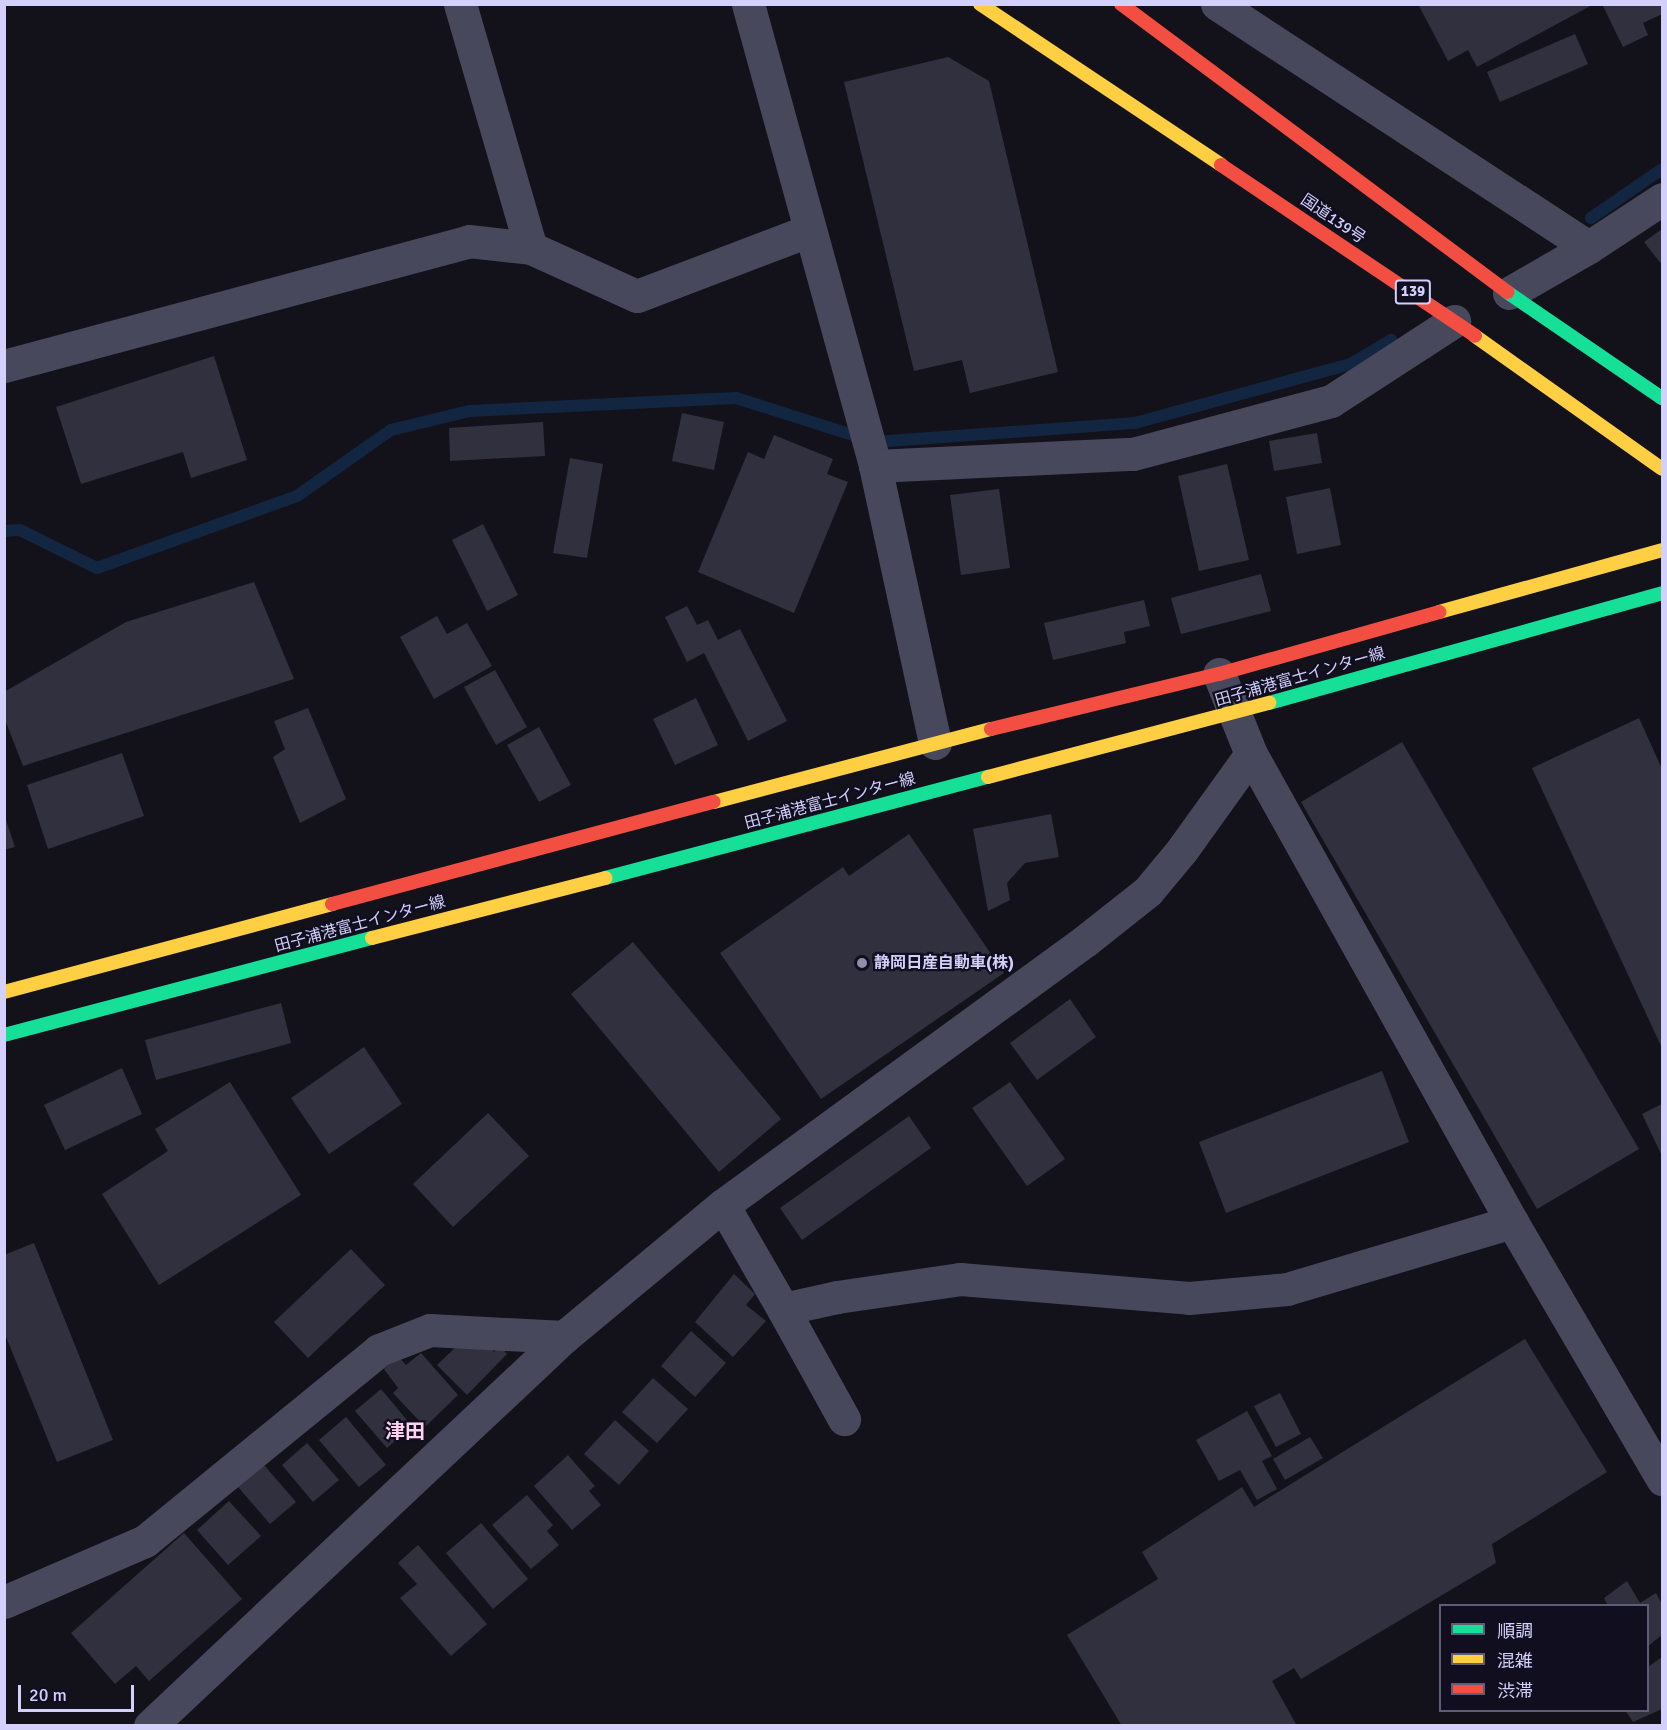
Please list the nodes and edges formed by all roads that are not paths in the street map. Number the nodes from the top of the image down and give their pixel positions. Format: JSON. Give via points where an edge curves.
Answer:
{"nodes":[{"id":1,"x":460,"y":4,"type":"edge"},
{"id":2,"x":748,"y":4,"type":"edge"},
{"id":3,"x":980,"y":4,"type":"edge"},
{"id":4,"x":1121,"y":4,"type":"edge"},
{"id":5,"x":1217,"y":4,"type":"edge"},
{"id":6,"x":1662,"y":199,"type":"edge"},
{"id":7,"x":808,"y":231,"type":"junction"},
{"id":8,"x":1589,"y":247,"type":"junction"},
{"id":9,"x":531,"y":248,"type":"junction"},
{"id":10,"x":1509,"y":293,"type":"junction"},
{"id":11,"x":1454,"y":321,"type":"junction"},
{"id":12,"x":4,"y":366,"type":"edge"},
{"id":13,"x":1662,"y":398,"type":"edge"},
{"id":14,"x":875,"y":466,"type":"junction"},
{"id":15,"x":1662,"y":469,"type":"edge"},
{"id":16,"x":1662,"y":550,"type":"edge"},
{"id":17,"x":1662,"y":592,"type":"edge"},
{"id":18,"x":1219,"y":674,"type":"junction"},
{"id":19,"x":1236,"y":712,"type":"junction"},
{"id":20,"x":936,"y":743,"type":"junction"},
{"id":21,"x":1251,"y":754,"type":"junction"},
{"id":22,"x":4,"y":992,"type":"edge"},
{"id":23,"x":4,"y":1035,"type":"edge"},
{"id":24,"x":723,"y":1205,"type":"junction"},
{"id":25,"x":1512,"y":1222,"type":"junction"},
{"id":26,"x":783,"y":1309,"type":"junction"},
{"id":27,"x":564,"y":1337,"type":"junction"},
{"id":28,"x":844,"y":1419,"type":"dead end"},
{"id":29,"x":1662,"y":1479,"type":"edge"},
{"id":30,"x":4,"y":1602,"type":"edge"},
{"id":31,"x":150,"y":1725,"type":"edge"}],
"edges":[{"from":1,"to":9,"type":"street"},
{"from":2,"to":7,"type":"street"},
{"from":3,"to":11,"type":"main road","name":"国道139号","number":"139"},
{"from":4,"to":10,"type":"main road"},
{"from":5,"to":8,"type":"street"},
{"from":6,"to":8,"type":"street"},
{"from":7,"to":9,"type":"street","via":[[638,296]]},
{"from":7,"to":14,"type":"street"},
{"from":8,"to":10,"type":"street"},
{"from":9,"to":12,"type":"street","via":[[469,241]]},
{"from":10,"to":13,"type":"main road"},
{"from":11,"to":14,"type":"street","via":[[1331,401],[1133,454]]},
{"from":11,"to":15,"type":"main road","name":"国道139号","number":"139"},
{"from":14,"to":20,"type":"street"},
{"from":16,"to":18,"type":"main road","name":"田子浦港富士インター線"},
{"from":17,"to":19,"type":"main road","name":"田子浦港富士インター線"},
{"from":18,"to":19,"type":"street"},
{"from":18,"to":20,"type":"main road","name":"田子浦港富士インター線"},
{"from":19,"to":21,"type":"street"},
{"from":19,"to":23,"type":"main road","name":"田子浦港富士インター線"},
{"from":20,"to":22,"type":"main road","name":"田子浦港富士インター線"},
{"from":21,"to":24,"type":"street","via":[[1148,891]]},
{"from":21,"to":25,"type":"street"},
{"from":24,"to":26,"type":"street"},
{"from":24,"to":27,"type":"street"},
{"from":25,"to":26,"type":"street","via":[[1287,1289],[1189,1298],[960,1279]]},
{"from":25,"to":29,"type":"street"},
{"from":26,"to":28,"type":"street"},
{"from":27,"to":30,"type":"street","via":[[430,1330],[379,1350],[145,1541]]},
{"from":27,"to":31,"type":"street"}]}
